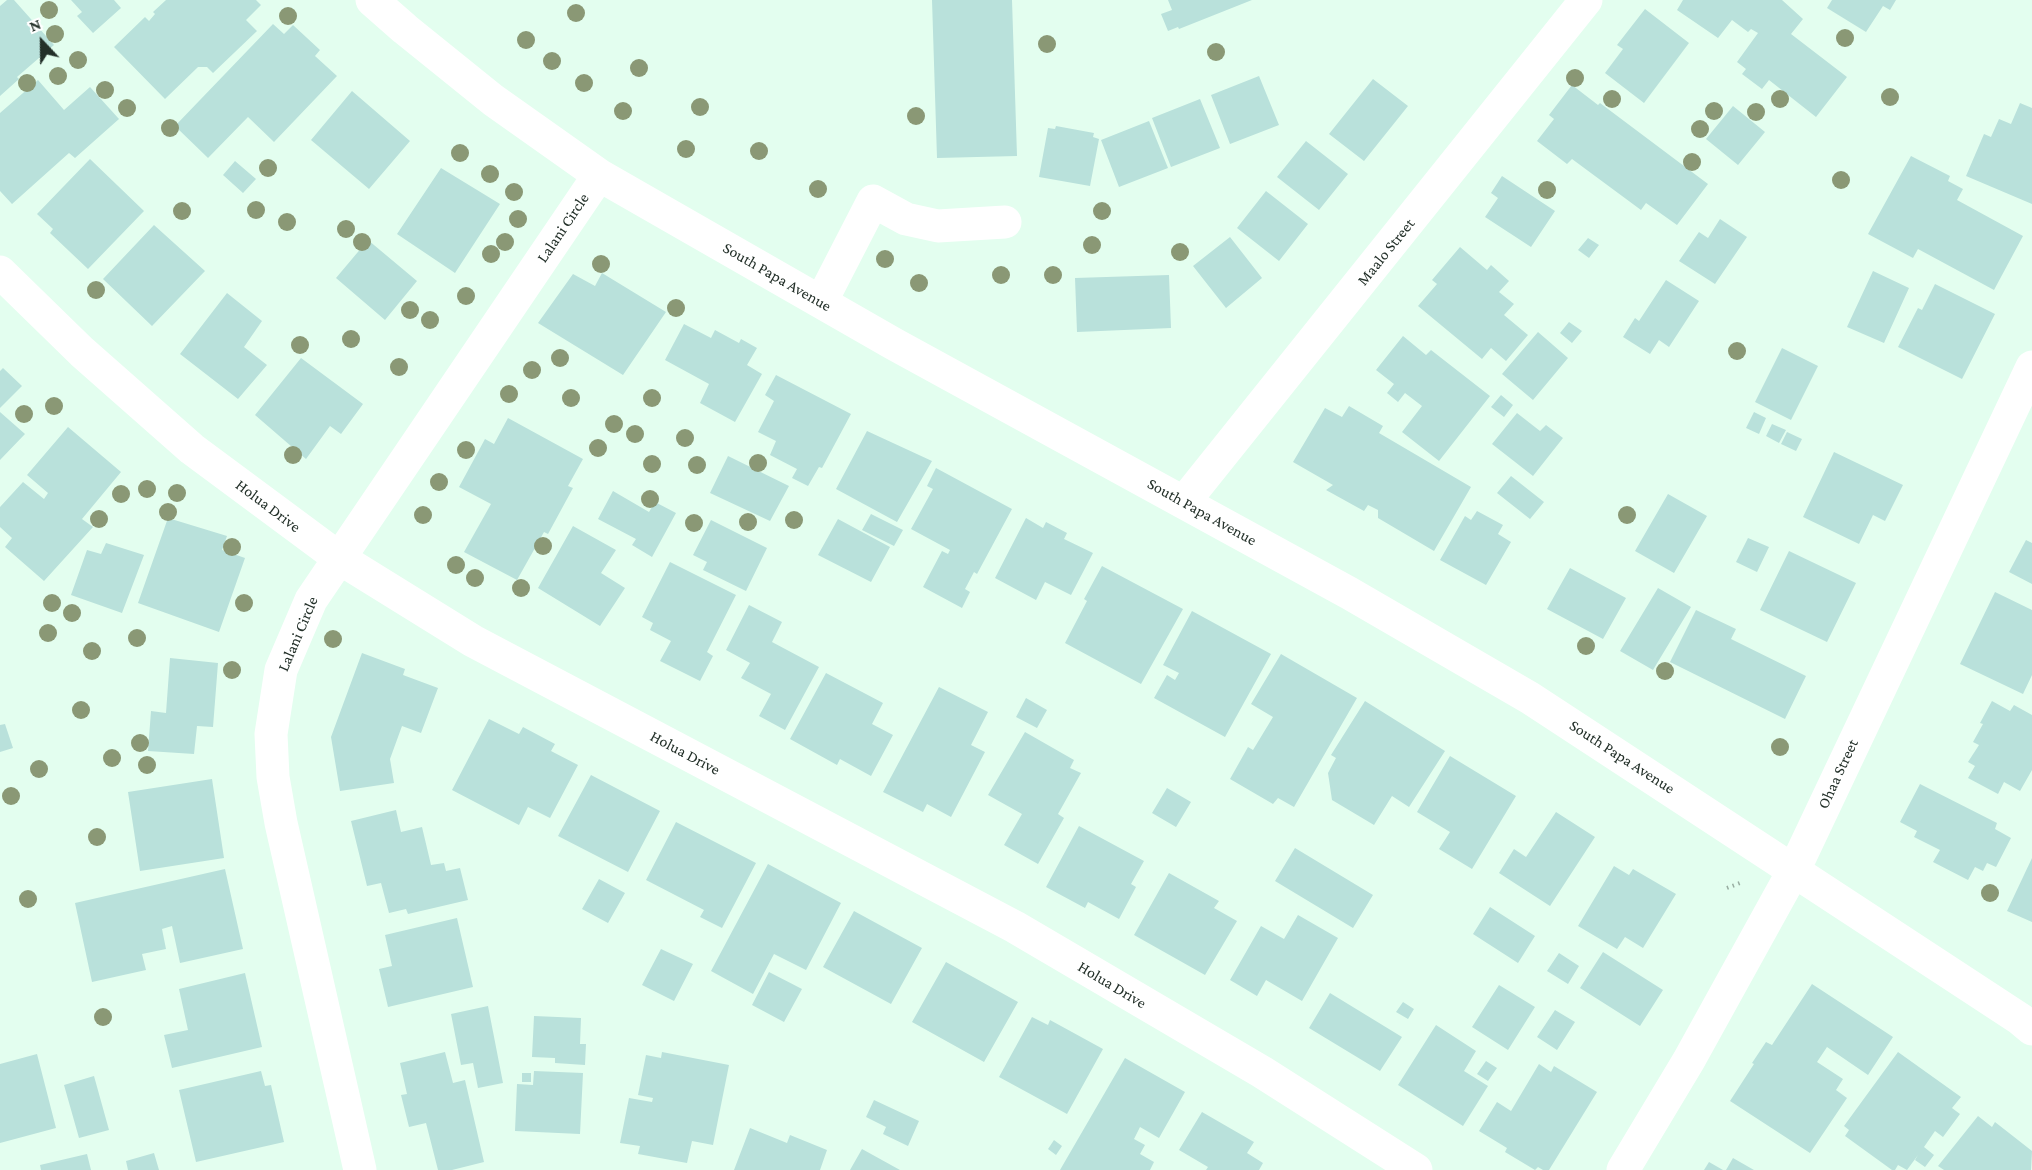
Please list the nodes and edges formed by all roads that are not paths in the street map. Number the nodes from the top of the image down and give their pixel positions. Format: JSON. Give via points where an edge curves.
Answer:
{"nodes":[{"id":1,"x":372,"y":0,"type":"edge"},
{"id":2,"x":1586,"y":0,"type":"edge"},
{"id":3,"x":599,"y":175,"type":"junction"},
{"id":4,"x":1005,"y":222,"type":"dead end"},
{"id":5,"x":0,"y":272,"type":"edge"},
{"id":6,"x":822,"y":302,"type":"junction"},
{"id":7,"x":2032,"y":367,"type":"edge"},
{"id":8,"x":1184,"y":502,"type":"junction"},
{"id":9,"x":339,"y":558,"type":"junction"},
{"id":10,"x":1794,"y":870,"type":"junction"},
{"id":11,"x":2032,"y":1029,"type":"edge"},
{"id":12,"x":360,"y":1170,"type":"edge"},
{"id":13,"x":1416,"y":1170,"type":"edge"},
{"id":14,"x":1623,"y":1170,"type":"edge"}],
"edges":[{"from":1,"to":3,"type":"street","name":"South Papa Avenue","via":[[493,100]]},
{"from":2,"to":8,"type":"street","name":"Maalo Street"},
{"from":3,"to":6,"type":"street","name":"South Papa Avenue"},
{"from":3,"to":9,"type":"street","name":"Lalani Circle"},
{"from":4,"to":6,"type":"street","via":[[938,225],[906,219],[873,201]]},
{"from":5,"to":9,"type":"street","name":"Holua Drive","via":[[82,352],[192,449]]},
{"from":6,"to":8,"type":"street","name":"South Papa Avenue"},
{"from":7,"to":10,"type":"street","name":"Ohaa Street"},
{"from":8,"to":10,"type":"street","name":"South Papa Avenue","via":[[1530,698]]},
{"from":9,"to":12,"type":"street","name":"Lalani Circle","via":[[311,600],[281,670],[271,734],[281,823]]},
{"from":9,"to":13,"type":"street","name":"Holua Drive","via":[[473,641],[1015,927],[1262,1072]]},
{"from":10,"to":11,"type":"street","name":"South Papa Avenue"},
{"from":10,"to":14,"type":"street","name":"Ohaa Street"}]}
